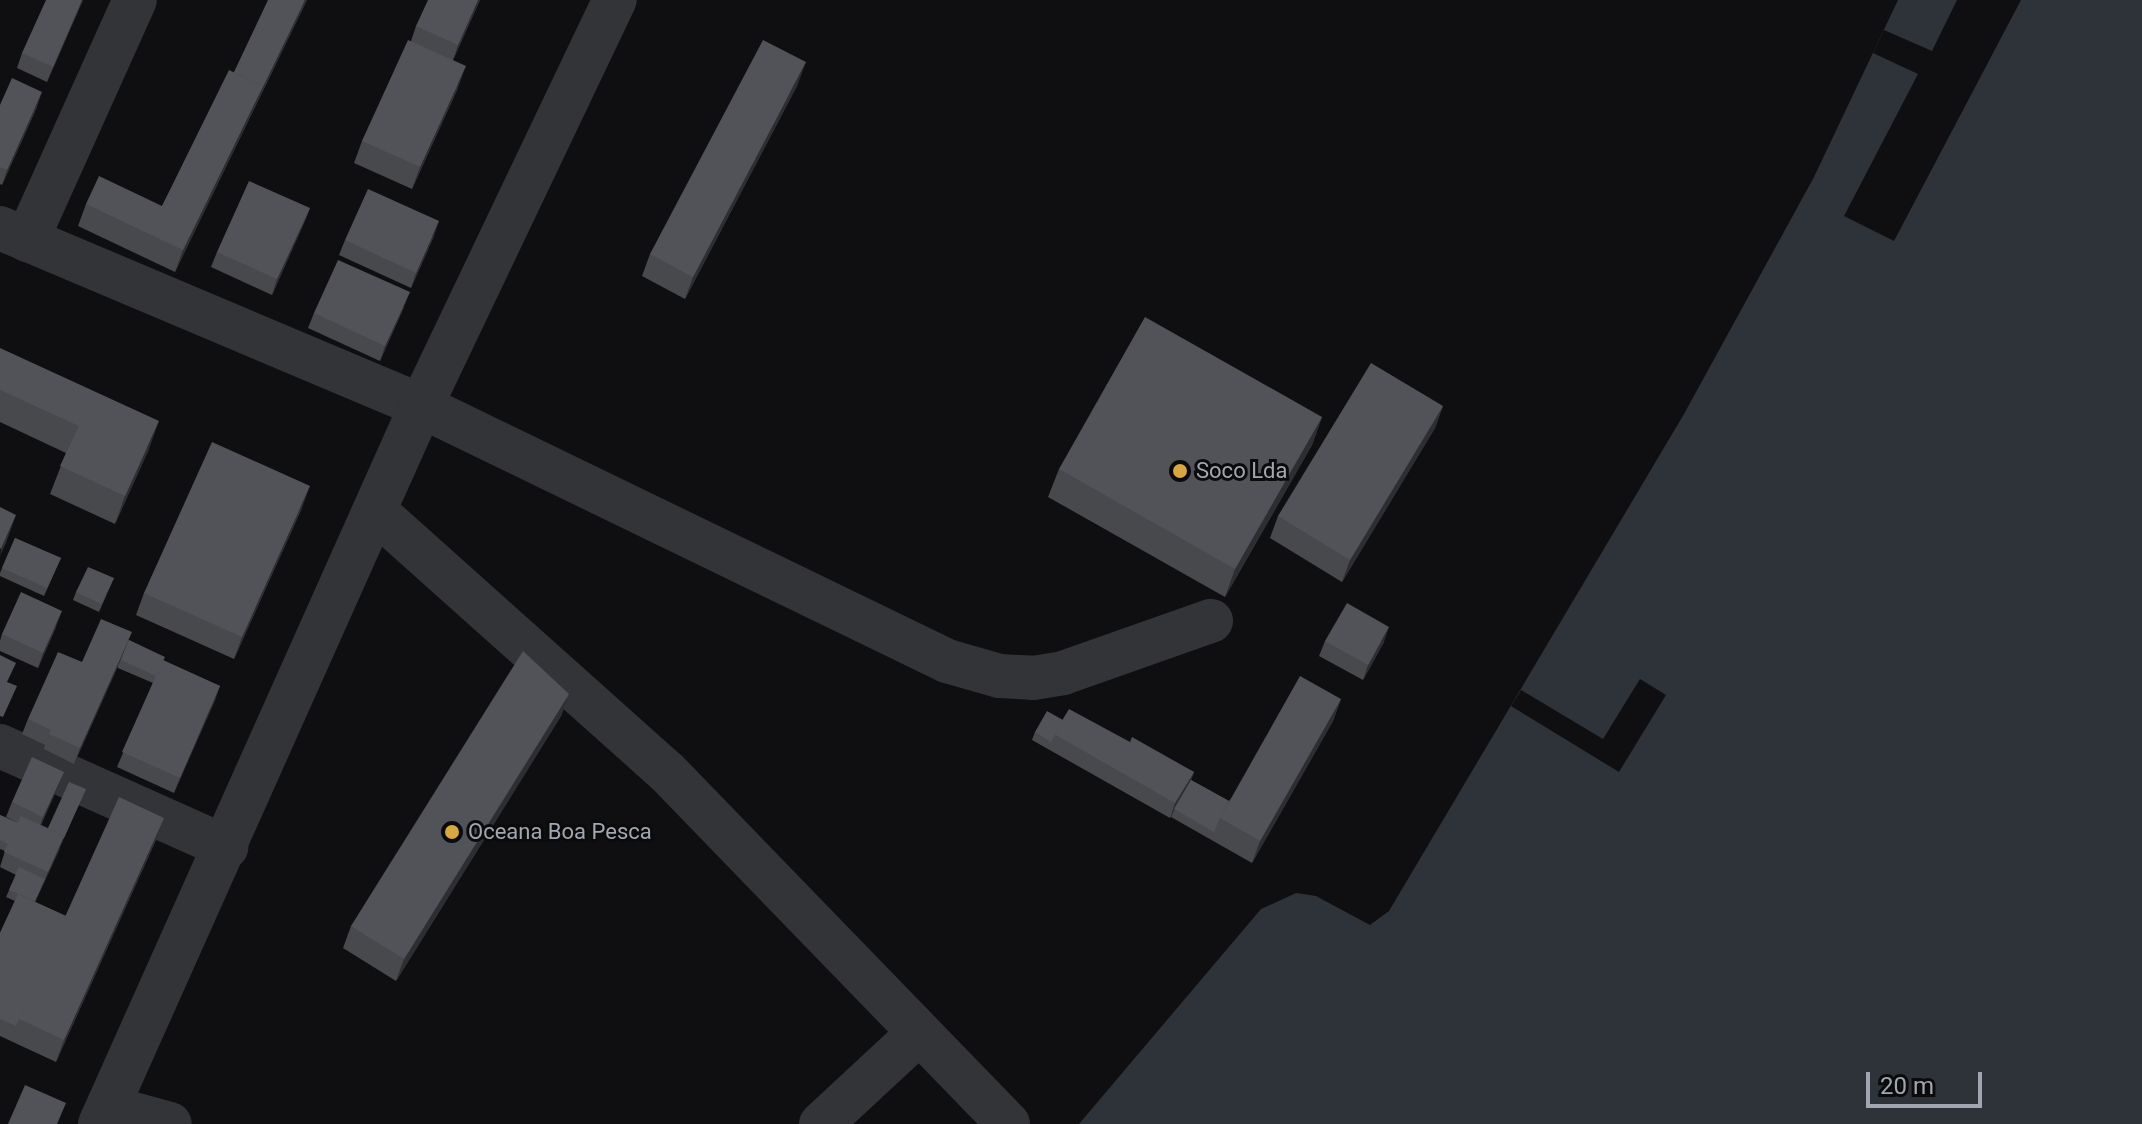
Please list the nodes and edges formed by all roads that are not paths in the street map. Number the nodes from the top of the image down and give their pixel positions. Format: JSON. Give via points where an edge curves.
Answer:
{"nodes":[{"id":1,"x":135,"y":0,"type":"edge"},
{"id":2,"x":615,"y":0,"type":"edge"},
{"id":3,"x":14,"y":234,"type":"edge"},
{"id":4,"x":421,"y":406,"type":"junction"},
{"id":5,"x":375,"y":511,"type":"junction"},
{"id":6,"x":1211,"y":621,"type":"dead end"},
{"id":7,"x":0,"y":746,"type":"edge"},
{"id":8,"x":226,"y":847,"type":"junction"},
{"id":9,"x":919,"y":1033,"type":"junction"},
{"id":10,"x":104,"y":1116,"type":"edge"},
{"id":11,"x":170,"y":1124,"type":"edge"},
{"id":12,"x":821,"y":1124,"type":"edge"},
{"id":13,"x":1008,"y":1124,"type":"edge"}],
"edges":[{"from":1,"to":3,"type":"street"},
{"from":2,"to":4,"type":"street"},
{"from":3,"to":4,"type":"street"},
{"from":4,"to":5,"type":"street"},
{"from":4,"to":6,"type":"street","via":[[947,661],[999,676],[1063,673]]},
{"from":5,"to":8,"type":"street"},
{"from":5,"to":9,"type":"street","via":[[667,772]]},
{"from":7,"to":8,"type":"street"},
{"from":8,"to":10,"type":"street"},
{"from":9,"to":12,"type":"street"},
{"from":9,"to":13,"type":"street"},
{"from":10,"to":11,"type":"street"}]}
